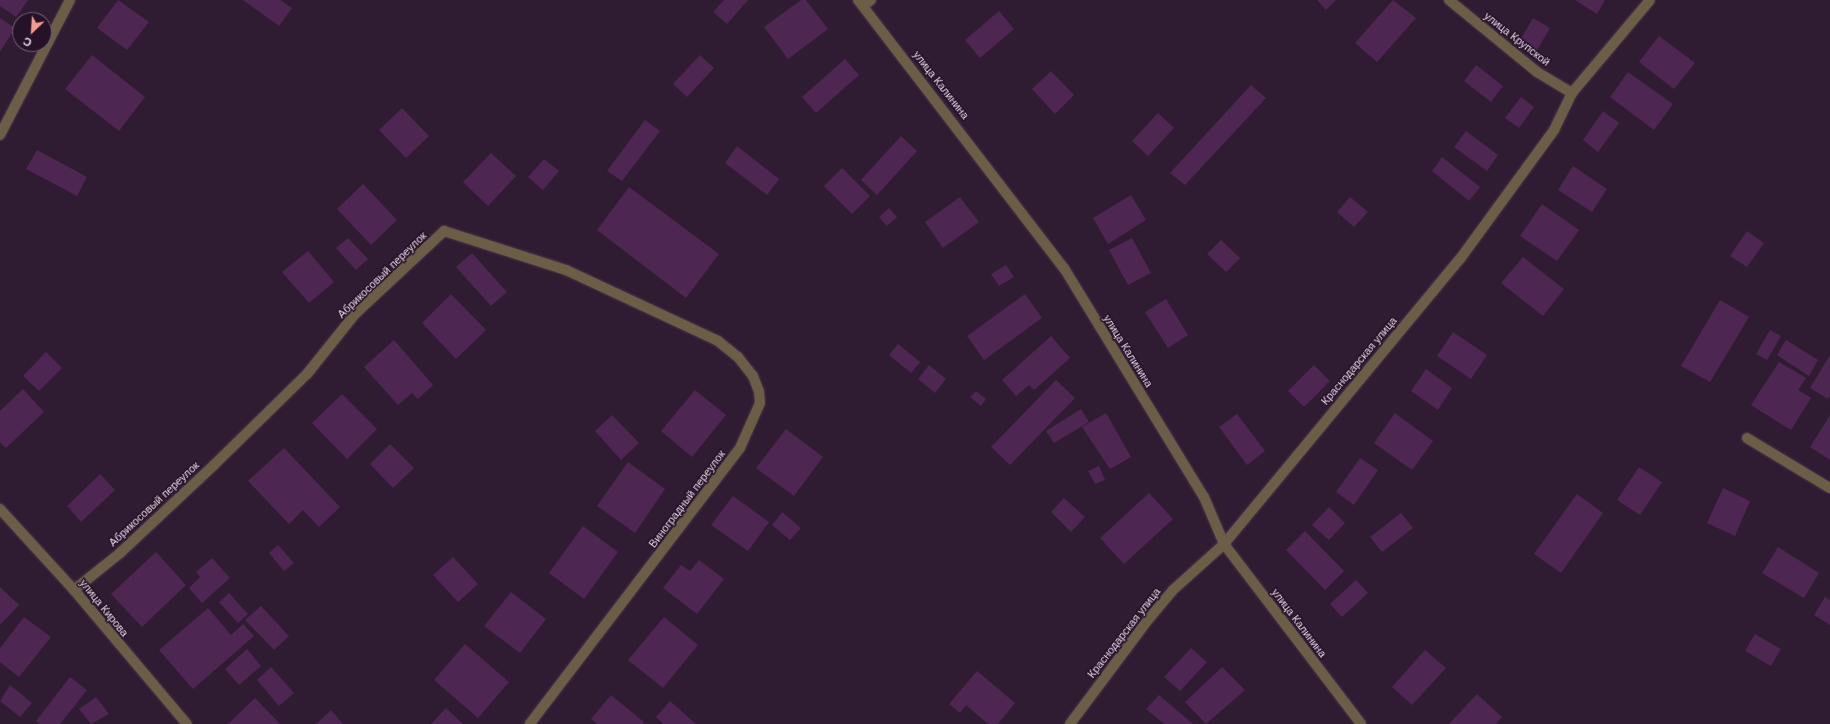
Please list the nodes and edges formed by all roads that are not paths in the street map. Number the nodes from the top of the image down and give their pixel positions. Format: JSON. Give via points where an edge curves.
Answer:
{"nodes":[{"id":1,"x":70,"y":0,"type":"edge"},
{"id":2,"x":1449,"y":0,"type":"edge"},
{"id":3,"x":1650,"y":0,"type":"edge"},
{"id":4,"x":864,"y":2,"type":"edge"},
{"id":5,"x":1572,"y":93,"type":"junction"},
{"id":6,"x":0,"y":135,"type":"edge"},
{"id":7,"x":652,"y":308,"type":"joint"},
{"id":8,"x":1747,"y":438,"type":"dead end"},
{"id":9,"x":1830,"y":488,"type":"edge"},
{"id":10,"x":0,"y":509,"type":"edge"},
{"id":11,"x":1224,"y":544,"type":"junction"},
{"id":12,"x":74,"y":590,"type":"junction"},
{"id":13,"x":187,"y":724,"type":"edge"},
{"id":14,"x":530,"y":724,"type":"edge"},
{"id":15,"x":1070,"y":724,"type":"edge"},
{"id":16,"x":1362,"y":724,"type":"edge"}],
"edges":[{"from":1,"to":6,"type":"street"},
{"from":2,"to":5,"type":"street","name":"улица Крупской","via":[[1537,72]]},
{"from":3,"to":5,"type":"street","name":"Краснодарская улица"},
{"from":4,"to":11,"type":"street","name":"улица Калинина","via":[[1064,268],[1204,497]]},
{"from":5,"to":11,"type":"street","name":"Краснодарская улица","via":[[1554,130],[1460,259]]},
{"from":7,"to":12,"type":"street","name":"Абрикосовый переулок","via":[[566,270],[444,232],[355,314],[306,374],[252,428],[120,553]]},
{"from":7,"to":14,"type":"street","name":"Виноградный переулок","via":[[732,350],[753,376],[760,403],[740,448]]},
{"from":8,"to":9,"type":"street"},
{"from":10,"to":12,"type":"street","name":"улица Кирова"},
{"from":11,"to":15,"type":"street","name":"Краснодарская улица","via":[[1151,616]]},
{"from":11,"to":16,"type":"street","name":"улица Калинина"},
{"from":12,"to":13,"type":"street","name":"улица Кирова"}]}
